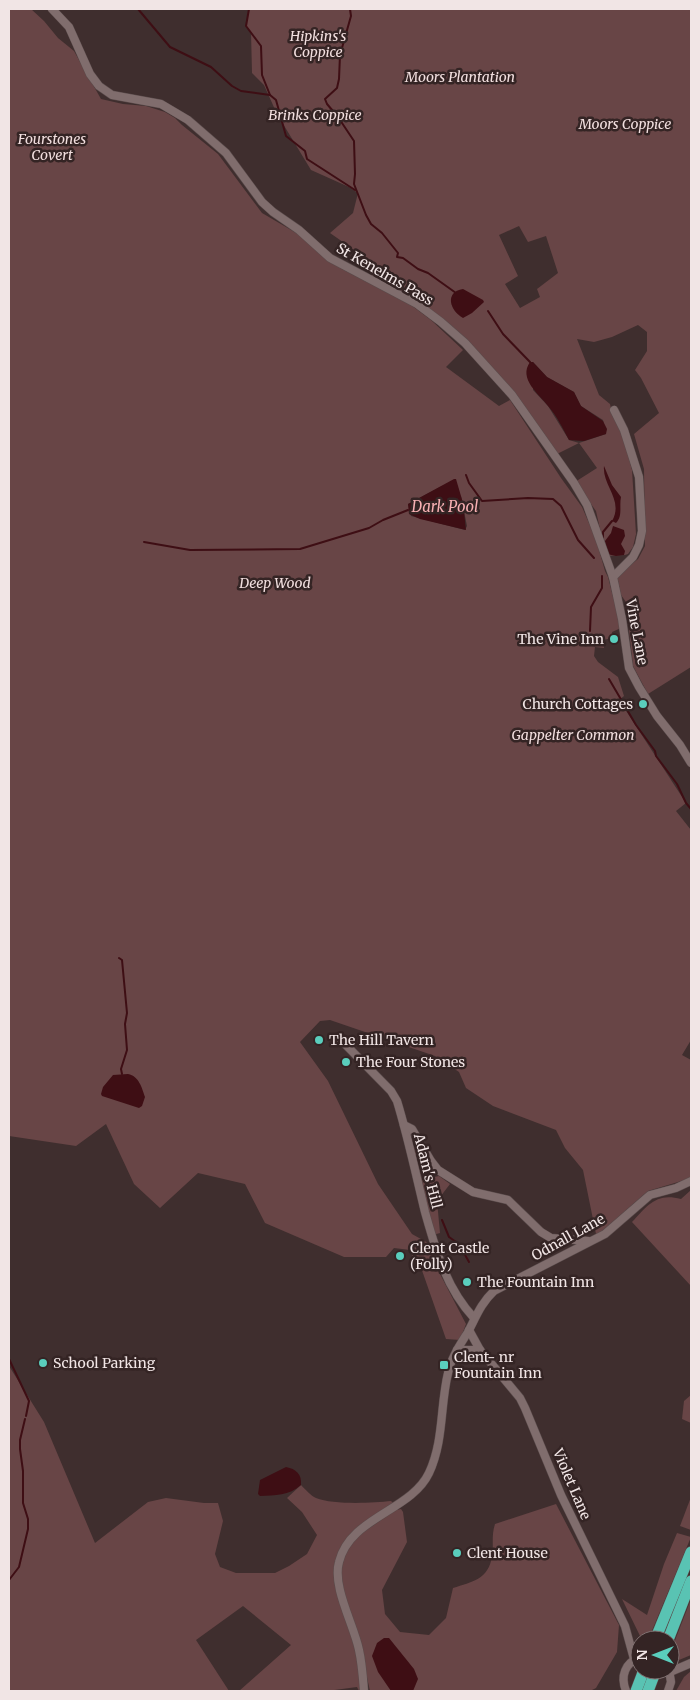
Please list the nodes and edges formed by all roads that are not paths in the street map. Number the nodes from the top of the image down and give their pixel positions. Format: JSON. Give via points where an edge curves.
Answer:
{"nodes":[{"id":1,"x":52,"y":9,"type":"edge"},
{"id":2,"x":614,"y":410,"type":"dead end"},
{"id":3,"x":613,"y":577,"type":"junction"},
{"id":4,"x":691,"y":764,"type":"edge"},
{"id":5,"x":341,"y":1040,"type":"dead end"},
{"id":6,"x":404,"y":1125,"type":"junction"},
{"id":7,"x":420,"y":1143,"type":"junction"},
{"id":8,"x":409,"y":1147,"type":"junction"},
{"id":9,"x":691,"y":1181,"type":"edge"},
{"id":10,"x":588,"y":1241,"type":"junction"},
{"id":11,"x":474,"y":1318,"type":"junction"},
{"id":12,"x":469,"y":1330,"type":"junction"},
{"id":13,"x":458,"y":1350,"type":"junction"},
{"id":14,"x":480,"y":1350,"type":"junction"},
{"id":15,"x":691,"y":1552,"type":"edge"},
{"id":16,"x":691,"y":1581,"type":"edge"},
{"id":17,"x":659,"y":1630,"type":"edge"},
{"id":18,"x":672,"y":1630,"type":"edge"},
{"id":19,"x":630,"y":1639,"type":"edge"},
{"id":20,"x":630,"y":1663,"type":"edge"},
{"id":21,"x":625,"y":1689,"type":"edge"},
{"id":22,"x":364,"y":1691,"type":"edge"},
{"id":23,"x":616,"y":1691,"type":"edge"}],
"edges":[{"from":1,"to":3,"type":"street","name":"St Kenelms Pass","via":[[69,27],[90,74],[105,92],[126,99],[162,104],[188,120],[226,153],[262,202],[282,220],[299,230],[330,258],[417,304],[465,343],[512,395],[588,505]]},
{"from":2,"to":3,"type":"street","via":[[640,477],[642,532],[633,557]]},
{"from":3,"to":4,"type":"street","name":"Vine Lane","via":[[629,668]]},
{"from":5,"to":6,"type":"street","name":"Adam's Hill","via":[[391,1091]]},
{"from":6,"to":7,"type":"street","via":[[412,1129]]},
{"from":6,"to":8,"type":"street","name":"Adam's Hill"},
{"from":7,"to":8,"type":"street"},
{"from":7,"to":10,"type":"street","via":[[438,1170],[473,1192],[508,1200],[551,1238]]},
{"from":8,"to":11,"type":"street","name":"Adam's Hill","via":[[436,1255],[461,1304]]},
{"from":9,"to":10,"type":"street","name":"Odnall Lane","via":[[650,1195],[604,1234]]},
{"from":10,"to":11,"type":"street","name":"Odnall Lane","via":[[494,1291]]},
{"from":11,"to":12,"type":"street","name":"Odnall Lane"},
{"from":12,"to":13,"type":"street","name":"Odnall Lane"},
{"from":12,"to":14,"type":"street","name":"Violet Lane"},
{"from":13,"to":14,"type":"street"},
{"from":13,"to":22,"type":"street","name":"Odnall Lane","via":[[448,1372],[439,1445],[428,1474],[403,1501],[350,1538],[338,1562],[343,1600],[359,1650]]},
{"from":14,"to":19,"type":"street","name":"Violet Lane","via":[[516,1392],[525,1408],[563,1499]]},
{"from":15,"to":17,"type":"highway"},
{"from":16,"to":18,"type":"highway"},
{"from":20,"to":21,"type":"street","via":[[624,1672]]},
{"from":21,"to":23,"type":"street"}]}
